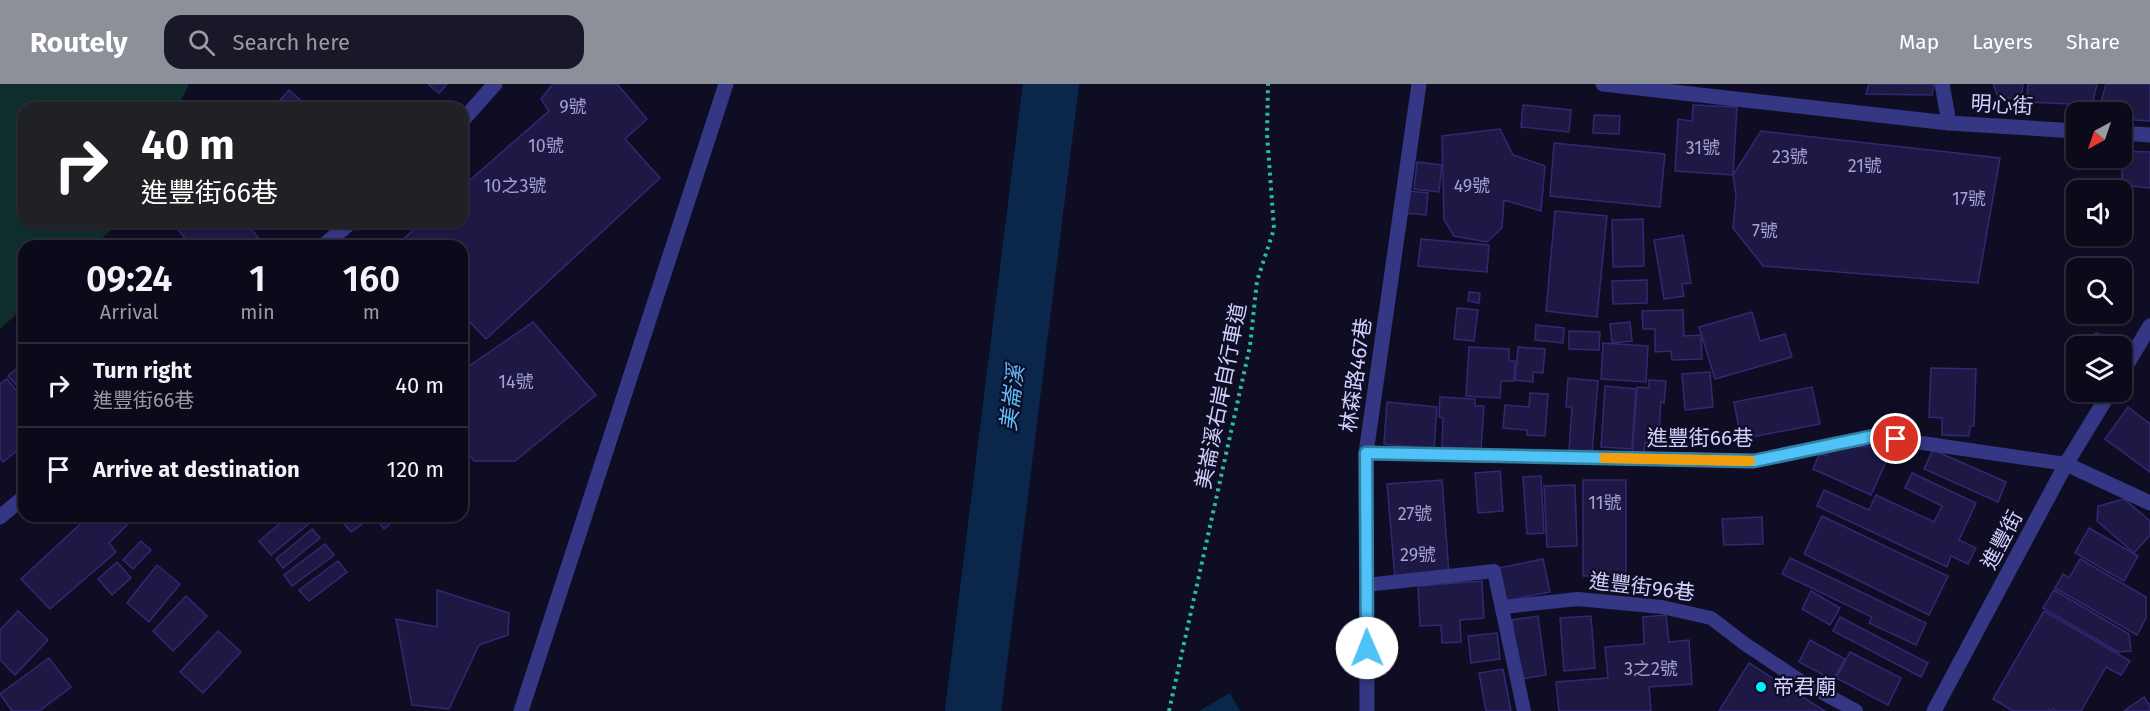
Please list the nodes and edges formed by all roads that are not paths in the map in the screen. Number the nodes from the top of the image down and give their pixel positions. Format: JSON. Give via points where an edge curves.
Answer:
{"nodes":[{"id":1,"x":495,"y":84,"type":"edge"},
{"id":2,"x":726,"y":84,"type":"edge"},
{"id":3,"x":1419,"y":84,"type":"edge"},
{"id":4,"x":1603,"y":84,"type":"edge"},
{"id":5,"x":1942,"y":84,"type":"edge"},
{"id":6,"x":468,"y":114,"type":"edge"},
{"id":7,"x":1949,"y":123,"type":"junction"},
{"id":8,"x":2066,"y":129,"type":"edge"},
{"id":9,"x":2132,"y":134,"type":"edge"},
{"id":10,"x":2150,"y":135,"type":"edge"},
{"id":11,"x":344,"y":228,"type":"edge"},
{"id":12,"x":330,"y":240,"type":"edge"},
{"id":13,"x":2150,"y":326,"type":"edge"},
{"id":14,"x":2132,"y":356,"type":"edge"},
{"id":15,"x":2104,"y":402,"type":"edge"},
{"id":16,"x":1366,"y":453,"type":"junction"},
{"id":17,"x":2066,"y":464,"type":"junction"},
{"id":18,"x":18,"y":502,"type":"edge"},
{"id":19,"x":2150,"y":503,"type":"edge"},
{"id":20,"x":0,"y":517,"type":"edge"},
{"id":21,"x":1366,"y":585,"type":"junction"},
{"id":22,"x":1503,"y":607,"type":"junction"},
{"id":23,"x":521,"y":711,"type":"edge"},
{"id":24,"x":1367,"y":711,"type":"edge"},
{"id":25,"x":1524,"y":711,"type":"edge"},
{"id":26,"x":1856,"y":711,"type":"edge"},
{"id":27,"x":1934,"y":711,"type":"edge"}],
"edges":[{"from":1,"to":6,"type":"street"},
{"from":2,"to":23,"type":"street"},
{"from":3,"to":16,"type":"street","name":"林森路467巷"},
{"from":4,"to":7,"type":"street","name":"明心街"},
{"from":5,"to":7,"type":"street"},
{"from":7,"to":8,"type":"street","name":"明心街"},
{"from":9,"to":10,"type":"street"},
{"from":11,"to":12,"type":"street"},
{"from":13,"to":14,"type":"street"},
{"from":15,"to":17,"type":"street","name":"進豐街"},
{"from":16,"to":17,"type":"lane","name":"進豐街66巷","via":[[1754,461],[1874,436]]},
{"from":16,"to":21,"type":"street","name":"林森路467巷"},
{"from":17,"to":19,"type":"street"},
{"from":17,"to":27,"type":"street","name":"進豐街"},
{"from":18,"to":20,"type":"street"},
{"from":21,"to":22,"type":"lane","via":[[1494,571]]},
{"from":21,"to":24,"type":"street","name":"林森路467巷"},
{"from":22,"to":25,"type":"lane"},
{"from":22,"to":26,"type":"lane","name":"進豐街96巷","via":[[1578,599],[1662,607],[1711,618],[1799,680]]}]}
